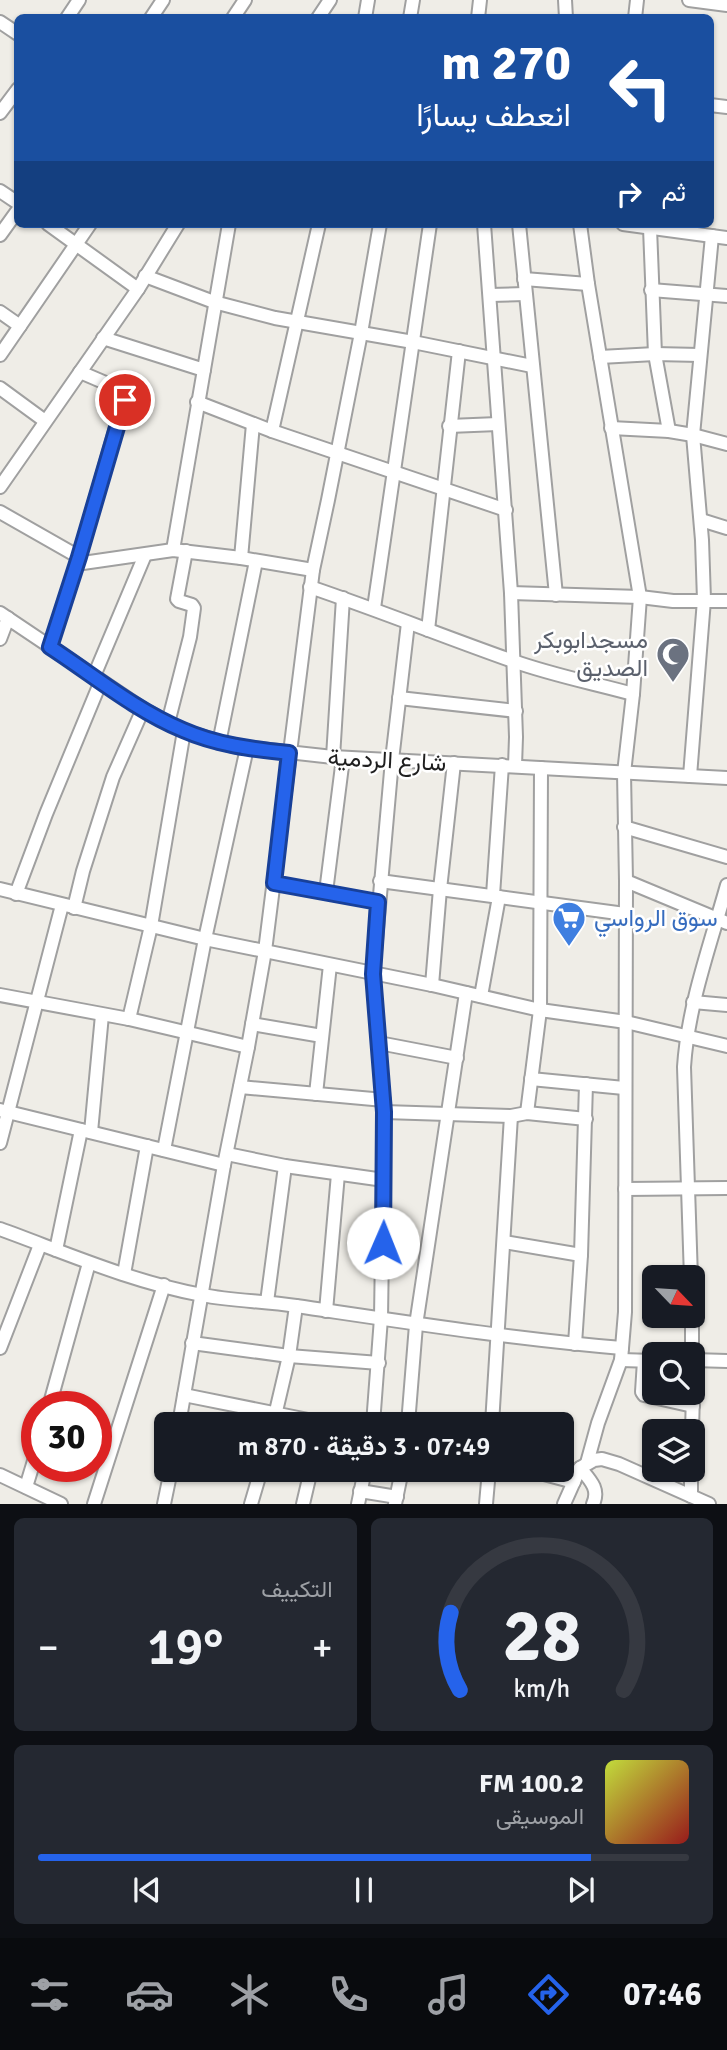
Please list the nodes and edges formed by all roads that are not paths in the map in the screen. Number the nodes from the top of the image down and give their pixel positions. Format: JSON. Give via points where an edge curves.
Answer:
{"nodes":[{"id":1,"x":689,"y":0,"type":"edge"},
{"id":2,"x":709,"y":1,"type":"edge"},
{"id":3,"x":727,"y":5,"type":"edge"},
{"id":4,"x":14,"y":94,"type":"edge"},
{"id":5,"x":0,"y":113,"type":"edge"},
{"id":6,"x":14,"y":216,"type":"edge"},
{"id":7,"x":54,"y":228,"type":"edge"},
{"id":8,"x":87,"y":228,"type":"edge"},
{"id":9,"x":175,"y":228,"type":"edge"},
{"id":10,"x":228,"y":228,"type":"edge"},
{"id":11,"x":318,"y":228,"type":"edge"},
{"id":12,"x":379,"y":228,"type":"edge"},
{"id":13,"x":429,"y":228,"type":"edge"},
{"id":14,"x":484,"y":228,"type":"edge"},
{"id":15,"x":519,"y":228,"type":"edge"},
{"id":16,"x":581,"y":228,"type":"edge"},
{"id":17,"x":650,"y":228,"type":"joint"},
{"id":18,"x":687,"y":228,"type":"edge"},
{"id":19,"x":0,"y":235,"type":"edge"},
{"id":20,"x":712,"y":236,"type":"junction"},
{"id":21,"x":727,"y":238,"type":"edge"},
{"id":22,"x":76,"y":244,"type":"junction"},
{"id":23,"x":145,"y":276,"type":"junction"},
{"id":24,"x":524,"y":279,"type":"junction"},
{"id":25,"x":588,"y":284,"type":"junction"},
{"id":26,"x":138,"y":289,"type":"junction"},
{"id":27,"x":651,"y":290,"type":"junction"},
{"id":28,"x":525,"y":293,"type":"junction"},
{"id":29,"x":706,"y":294,"type":"junction"},
{"id":30,"x":490,"y":295,"type":"junction"},
{"id":31,"x":727,"y":296,"type":"edge"},
{"id":32,"x":214,"y":302,"type":"junction"},
{"id":33,"x":0,"y":312,"type":"edge"},
{"id":34,"x":296,"y":323,"type":"junction"},
{"id":35,"x":20,"y":326,"type":"junction"},
{"id":36,"x":361,"y":333,"type":"junction"},
{"id":37,"x":103,"y":338,"type":"junction"},
{"id":38,"x":413,"y":342,"type":"junction"},
{"id":39,"x":459,"y":351,"type":"junction"},
{"id":40,"x":655,"y":354,"type":"junction"},
{"id":41,"x":0,"y":355,"type":"edge"},
{"id":42,"x":700,"y":355,"type":"junction"},
{"id":43,"x":600,"y":357,"type":"junction"},
{"id":44,"x":494,"y":358,"type":"junction"},
{"id":45,"x":532,"y":366,"type":"junction"},
{"id":46,"x":204,"y":370,"type":"junction"},
{"id":47,"x":79,"y":372,"type":"junction"},
{"id":48,"x":0,"y":388,"type":"edge"},
{"id":49,"x":197,"y":402,"type":"junction"},
{"id":50,"x":45,"y":421,"type":"junction"},
{"id":51,"x":253,"y":424,"type":"junction"},
{"id":52,"x":498,"y":424,"type":"junction"},
{"id":53,"x":449,"y":426,"type":"junction"},
{"id":54,"x":611,"y":428,"type":"junction"},
{"id":55,"x":272,"y":431,"type":"junction"},
{"id":56,"x":669,"y":431,"type":"junction"},
{"id":57,"x":694,"y":435,"type":"junction"},
{"id":58,"x":727,"y":444,"type":"edge"},
{"id":59,"x":338,"y":453,"type":"junction"},
{"id":60,"x":395,"y":472,"type":"junction"},
{"id":61,"x":0,"y":487,"type":"edge"},
{"id":62,"x":443,"y":488,"type":"junction"},
{"id":63,"x":506,"y":510,"type":"junction"},
{"id":64,"x":0,"y":512,"type":"edge"},
{"id":65,"x":701,"y":520,"type":"junction"},
{"id":66,"x":727,"y":528,"type":"edge"},
{"id":67,"x":179,"y":551,"type":"junction"},
{"id":68,"x":145,"y":555,"type":"junction"},
{"id":69,"x":241,"y":558,"type":"junction"},
{"id":70,"x":78,"y":561,"type":"junction"},
{"id":71,"x":256,"y":561,"type":"junction"},
{"id":72,"x":313,"y":570,"type":"junction"},
{"id":73,"x":310,"y":587,"type":"junction"},
{"id":74,"x":511,"y":593,"type":"junction"},
{"id":75,"x":556,"y":595,"type":"junction"},
{"id":76,"x":640,"y":597,"type":"junction"},
{"id":77,"x":343,"y":598,"type":"junction"},
{"id":78,"x":704,"y":600,"type":"junction"},
{"id":79,"x":727,"y":601,"type":"edge"},
{"id":80,"x":374,"y":608,"type":"junction"},
{"id":81,"x":4,"y":615,"type":"edge"},
{"id":82,"x":408,"y":623,"type":"junction"},
{"id":83,"x":428,"y":630,"type":"junction"},
{"id":84,"x":0,"y":639,"type":"edge"},
{"id":85,"x":50,"y":647,"type":"junction"},
{"id":86,"x":514,"y":661,"type":"junction"},
{"id":87,"x":97,"y":678,"type":"junction"},
{"id":88,"x":633,"y":694,"type":"junction"},
{"id":89,"x":399,"y":698,"type":"junction"},
{"id":90,"x":143,"y":709,"type":"junction"},
{"id":91,"x":516,"y":711,"type":"junction"},
{"id":92,"x":168,"y":723,"type":"junction"},
{"id":93,"x":184,"y":731,"type":"junction"},
{"id":94,"x":219,"y":743,"type":"junction"},
{"id":95,"x":247,"y":748,"type":"junction"},
{"id":96,"x":289,"y":753,"type":"junction"},
{"id":97,"x":338,"y":757,"type":"junction"},
{"id":98,"x":392,"y":760,"type":"junction"},
{"id":99,"x":454,"y":764,"type":"junction"},
{"id":100,"x":509,"y":766,"type":"junction"},
{"id":101,"x":541,"y":768,"type":"junction"},
{"id":102,"x":624,"y":773,"type":"junction"},
{"id":103,"x":690,"y":776,"type":"junction"},
{"id":104,"x":727,"y":778,"type":"edge"},
{"id":105,"x":624,"y":827,"type":"junction"},
{"id":106,"x":727,"y":858,"type":"edge"},
{"id":107,"x":380,"y":881,"type":"junction"},
{"id":108,"x":626,"y":881,"type":"junction"},
{"id":109,"x":274,"y":883,"type":"junction"},
{"id":110,"x":727,"y":886,"type":"edge"},
{"id":111,"x":0,"y":889,"type":"edge"},
{"id":112,"x":440,"y":889,"type":"junction"},
{"id":113,"x":326,"y":892,"type":"junction"},
{"id":114,"x":16,"y":894,"type":"junction"},
{"id":115,"x":496,"y":896,"type":"junction"},
{"id":116,"x":540,"y":901,"type":"junction"},
{"id":117,"x":378,"y":902,"type":"junction"},
{"id":118,"x":68,"y":907,"type":"junction"},
{"id":119,"x":625,"y":914,"type":"junction"},
{"id":120,"x":722,"y":921,"type":"edge"},
{"id":121,"x":151,"y":926,"type":"junction"},
{"id":122,"x":205,"y":939,"type":"junction"},
{"id":123,"x":265,"y":951,"type":"junction"},
{"id":124,"x":330,"y":965,"type":"junction"},
{"id":125,"x":373,"y":974,"type":"junction"},
{"id":126,"x":432,"y":985,"type":"junction"},
{"id":127,"x":466,"y":993,"type":"junction"},
{"id":128,"x":0,"y":995,"type":"edge"},
{"id":129,"x":481,"y":996,"type":"junction"},
{"id":130,"x":36,"y":1001,"type":"junction"},
{"id":131,"x":693,"y":1002,"type":"junction"},
{"id":132,"x":727,"y":1005,"type":"edge"},
{"id":133,"x":540,"y":1010,"type":"junction"},
{"id":134,"x":102,"y":1015,"type":"junction"},
{"id":135,"x":129,"y":1019,"type":"junction"},
{"id":136,"x":626,"y":1022,"type":"junction"},
{"id":137,"x":253,"y":1024,"type":"junction"},
{"id":138,"x":188,"y":1034,"type":"junction"},
{"id":139,"x":322,"y":1036,"type":"junction"},
{"id":140,"x":686,"y":1037,"type":"junction"},
{"id":141,"x":379,"y":1043,"type":"junction"},
{"id":142,"x":727,"y":1046,"type":"edge"},
{"id":143,"x":248,"y":1047,"type":"junction"},
{"id":144,"x":457,"y":1058,"type":"junction"},
{"id":145,"x":531,"y":1079,"type":"junction"},
{"id":146,"x":586,"y":1084,"type":"junction"},
{"id":147,"x":240,"y":1087,"type":"junction"},
{"id":148,"x":624,"y":1088,"type":"junction"},
{"id":149,"x":316,"y":1094,"type":"junction"},
{"id":150,"x":384,"y":1106,"type":"junction"},
{"id":151,"x":4,"y":1111,"type":"edge"},
{"id":152,"x":449,"y":1113,"type":"junction"},
{"id":153,"x":527,"y":1113,"type":"junction"},
{"id":154,"x":511,"y":1116,"type":"junction"},
{"id":155,"x":586,"y":1119,"type":"junction"},
{"id":156,"x":86,"y":1131,"type":"junction"},
{"id":157,"x":0,"y":1143,"type":"edge"},
{"id":158,"x":147,"y":1146,"type":"junction"},
{"id":159,"x":164,"y":1150,"type":"junction"},
{"id":160,"x":225,"y":1160,"type":"junction"},
{"id":161,"x":285,"y":1166,"type":"junction"},
{"id":162,"x":338,"y":1174,"type":"junction"},
{"id":163,"x":384,"y":1181,"type":"junction"},
{"id":164,"x":727,"y":1188,"type":"edge"},
{"id":165,"x":625,"y":1189,"type":"junction"},
{"id":166,"x":688,"y":1189,"type":"junction"},
{"id":167,"x":0,"y":1229,"type":"edge"},
{"id":168,"x":504,"y":1242,"type":"junction"},
{"id":169,"x":40,"y":1245,"type":"junction"},
{"id":170,"x":56,"y":1250,"type":"junction"},
{"id":171,"x":581,"y":1255,"type":"junction"},
{"id":172,"x":89,"y":1263,"type":"junction"},
{"id":173,"x":691,"y":1265,"type":"edge"},
{"id":174,"x":124,"y":1274,"type":"junction"},
{"id":175,"x":164,"y":1285,"type":"junction"},
{"id":176,"x":201,"y":1295,"type":"junction"},
{"id":177,"x":267,"y":1302,"type":"junction"},
{"id":178,"x":296,"y":1306,"type":"junction"},
{"id":179,"x":326,"y":1311,"type":"junction"},
{"id":180,"x":381,"y":1318,"type":"junction"},
{"id":181,"x":416,"y":1325,"type":"junction"},
{"id":182,"x":498,"y":1334,"type":"junction"},
{"id":183,"x":192,"y":1343,"type":"junction"},
{"id":184,"x":575,"y":1345,"type":"junction"},
{"id":185,"x":0,"y":1348,"type":"edge"},
{"id":186,"x":622,"y":1354,"type":"junction"},
{"id":187,"x":289,"y":1356,"type":"junction"},
{"id":188,"x":642,"y":1359,"type":"edge"},
{"id":189,"x":705,"y":1360,"type":"edge"},
{"id":190,"x":727,"y":1361,"type":"edge"},
{"id":191,"x":379,"y":1363,"type":"junction"},
{"id":192,"x":53,"y":1391,"type":"edge"},
{"id":193,"x":184,"y":1395,"type":"junction"},
{"id":194,"x":181,"y":1412,"type":"edge"},
{"id":195,"x":248,"y":1412,"type":"edge"},
{"id":196,"x":277,"y":1412,"type":"edge"},
{"id":197,"x":374,"y":1412,"type":"edge"},
{"id":198,"x":409,"y":1412,"type":"edge"},
{"id":199,"x":493,"y":1412,"type":"edge"},
{"id":200,"x":584,"y":1466,"type":"junction"},
{"id":201,"x":0,"y":1475,"type":"edge"},
{"id":202,"x":28,"y":1482,"type":"edge"},
{"id":203,"x":169,"y":1482,"type":"edge"},
{"id":204,"x":257,"y":1482,"type":"edge"},
{"id":205,"x":308,"y":1482,"type":"edge"},
{"id":206,"x":400,"y":1482,"type":"edge"},
{"id":207,"x":488,"y":1482,"type":"edge"},
{"id":208,"x":574,"y":1482,"type":"joint"},
{"id":209,"x":691,"y":1482,"type":"edge"},
{"id":210,"x":26,"y":1487,"type":"junction"},
{"id":211,"x":691,"y":1496,"type":"junction"},
{"id":212,"x":359,"y":1498,"type":"edge"},
{"id":213,"x":396,"y":1500,"type":"edge"},
{"id":214,"x":598,"y":1502,"type":"edge"},
{"id":215,"x":55,"y":1503,"type":"edge"},
{"id":216,"x":94,"y":1504,"type":"edge"},
{"id":217,"x":164,"y":1504,"type":"edge"},
{"id":218,"x":251,"y":1504,"type":"edge"},
{"id":219,"x":303,"y":1504,"type":"edge"},
{"id":220,"x":486,"y":1504,"type":"edge"},
{"id":221,"x":564,"y":1504,"type":"edge"},
{"id":222,"x":709,"y":1504,"type":"edge"}],
"edges":[{"from":1,"to":2,"type":"street"},
{"from":2,"to":3,"type":"street"},
{"from":4,"to":5,"type":"street"},
{"from":6,"to":19,"type":"street"},
{"from":7,"to":22,"type":"street"},
{"from":8,"to":22,"type":"street"},
{"from":9,"to":23,"type":"street"},
{"from":10,"to":32,"type":"street"},
{"from":11,"to":34,"type":"street"},
{"from":12,"to":36,"type":"street"},
{"from":13,"to":38,"type":"street"},
{"from":14,"to":30,"type":"street"},
{"from":15,"to":24,"type":"street"},
{"from":16,"to":25,"type":"street"},
{"from":17,"to":18,"type":"street"},
{"from":17,"to":27,"type":"street"},
{"from":18,"to":20,"type":"street"},
{"from":20,"to":21,"type":"street"},
{"from":20,"to":29,"type":"street"},
{"from":22,"to":26,"type":"street"},
{"from":22,"to":35,"type":"street"},
{"from":23,"to":26,"type":"street"},
{"from":23,"to":32,"type":"street"},
{"from":24,"to":25,"type":"street"},
{"from":24,"to":28,"type":"street"},
{"from":25,"to":43,"type":"street"},
{"from":26,"to":37,"type":"street"},
{"from":27,"to":29,"type":"street"},
{"from":27,"to":40,"type":"street"},
{"from":28,"to":30,"type":"street"},
{"from":28,"to":45,"type":"street"},
{"from":29,"to":31,"type":"street"},
{"from":29,"to":42,"type":"street"},
{"from":30,"to":44,"type":"street"},
{"from":32,"to":34,"type":"street"},
{"from":32,"to":46,"type":"street"},
{"from":33,"to":35,"type":"street"},
{"from":34,"to":36,"type":"street"},
{"from":34,"to":55,"type":"street"},
{"from":35,"to":41,"type":"street"},
{"from":36,"to":38,"type":"street"},
{"from":36,"to":59,"type":"street"},
{"from":37,"to":46,"type":"street"},
{"from":37,"to":47,"type":"street"},
{"from":38,"to":39,"type":"street"},
{"from":38,"to":60,"type":"street"},
{"from":39,"to":44,"type":"street"},
{"from":39,"to":53,"type":"street"},
{"from":40,"to":42,"type":"street"},
{"from":40,"to":43,"type":"street"},
{"from":40,"to":56,"type":"street"},
{"from":42,"to":57,"type":"street"},
{"from":43,"to":54,"type":"street"},
{"from":44,"to":45,"type":"street"},
{"from":44,"to":52,"type":"street"},
{"from":45,"to":75,"type":"street"},
{"from":46,"to":49,"type":"street"},
{"from":47,"to":50,"type":"street"},
{"from":47,"to":70,"type":"street","via":[[122,390],[125,396]]},
{"from":48,"to":50,"type":"street"},
{"from":49,"to":51,"type":"street"},
{"from":49,"to":67,"type":"street"},
{"from":50,"to":61,"type":"street"},
{"from":51,"to":55,"type":"street"},
{"from":51,"to":69,"type":"street"},
{"from":52,"to":53,"type":"street"},
{"from":52,"to":63,"type":"street"},
{"from":53,"to":62,"type":"street"},
{"from":54,"to":56,"type":"street"},
{"from":54,"to":76,"type":"street"},
{"from":55,"to":59,"type":"street"},
{"from":56,"to":57,"type":"street"},
{"from":57,"to":58,"type":"street"},
{"from":57,"to":65,"type":"street"},
{"from":59,"to":60,"type":"street"},
{"from":59,"to":72,"type":"street"},
{"from":60,"to":62,"type":"street"},
{"from":60,"to":80,"type":"street"},
{"from":62,"to":63,"type":"street"},
{"from":62,"to":83,"type":"street"},
{"from":63,"to":74,"type":"street"},
{"from":64,"to":70,"type":"street"},
{"from":65,"to":66,"type":"street"},
{"from":65,"to":78,"type":"street"},
{"from":67,"to":68,"type":"street"},
{"from":67,"to":69,"type":"street"},
{"from":67,"to":92,"type":"street","via":[[177,599],[194,608]]},
{"from":68,"to":70,"type":"street"},
{"from":68,"to":87,"type":"street"},
{"from":69,"to":71,"type":"street"},
{"from":70,"to":85,"type":"street"},
{"from":71,"to":72,"type":"street"},
{"from":71,"to":94,"type":"street"},
{"from":72,"to":73,"type":"street"},
{"from":73,"to":77,"type":"street"},
{"from":73,"to":96,"type":"street"},
{"from":74,"to":75,"type":"street"},
{"from":74,"to":86,"type":"street"},
{"from":75,"to":76,"type":"street"},
{"from":76,"to":78,"type":"street"},
{"from":76,"to":88,"type":"street"},
{"from":77,"to":80,"type":"street"},
{"from":77,"to":97,"type":"street"},
{"from":78,"to":79,"type":"street"},
{"from":78,"to":103,"type":"street"},
{"from":80,"to":82,"type":"street"},
{"from":81,"to":84,"type":"street"},
{"from":81,"to":85,"type":"street","name":"شارع الردمية"},
{"from":82,"to":83,"type":"street"},
{"from":82,"to":89,"type":"street"},
{"from":83,"to":86,"type":"street"},
{"from":85,"to":87,"type":"street","name":"شارع الردمية"},
{"from":86,"to":88,"type":"street"},
{"from":86,"to":91,"type":"street"},
{"from":87,"to":90,"type":"street","name":"شارع الردمية"},
{"from":87,"to":114,"type":"street"},
{"from":88,"to":102,"type":"street"},
{"from":89,"to":91,"type":"street"},
{"from":89,"to":98,"type":"street"},
{"from":90,"to":92,"type":"street","name":"شارع الردمية"},
{"from":90,"to":118,"type":"street","via":[[113,777]]},
{"from":91,"to":100,"type":"street"},
{"from":92,"to":93,"type":"street","name":"شارع الردمية"},
{"from":93,"to":94,"type":"street","name":"شارع الردمية"},
{"from":93,"to":121,"type":"street"},
{"from":94,"to":95,"type":"street","name":"شارع الردمية"},
{"from":95,"to":96,"type":"street","name":"شارع الردمية"},
{"from":95,"to":122,"type":"street"},
{"from":96,"to":97,"type":"street","name":"شارع الردمية"},
{"from":96,"to":109,"type":"street"},
{"from":97,"to":98,"type":"street","name":"شارع الردمية"},
{"from":97,"to":113,"type":"street"},
{"from":98,"to":99,"type":"street","name":"شارع الردمية"},
{"from":98,"to":107,"type":"street"},
{"from":99,"to":100,"type":"street","name":"شارع الردمية"},
{"from":99,"to":112,"type":"street"},
{"from":100,"to":101,"type":"street","name":"شارع الردمية"},
{"from":100,"to":115,"type":"street"},
{"from":101,"to":102,"type":"street","name":"شارع الردمية"},
{"from":101,"to":116,"type":"street"},
{"from":102,"to":103,"type":"street","name":"شارع الردمية"},
{"from":102,"to":105,"type":"street"},
{"from":103,"to":104,"type":"street","name":"شارع الردمية"},
{"from":105,"to":106,"type":"street"},
{"from":105,"to":108,"type":"street"},
{"from":107,"to":112,"type":"street"},
{"from":107,"to":117,"type":"street"},
{"from":108,"to":119,"type":"street"},
{"from":108,"to":120,"type":"street"},
{"from":109,"to":113,"type":"street"},
{"from":109,"to":123,"type":"street"},
{"from":110,"to":120,"type":"street"},
{"from":111,"to":114,"type":"street"},
{"from":112,"to":115,"type":"street"},
{"from":112,"to":126,"type":"street"},
{"from":113,"to":117,"type":"street"},
{"from":114,"to":118,"type":"street"},
{"from":115,"to":116,"type":"street"},
{"from":115,"to":129,"type":"street"},
{"from":116,"to":119,"type":"street"},
{"from":116,"to":133,"type":"street"},
{"from":117,"to":125,"type":"street"},
{"from":118,"to":121,"type":"street"},
{"from":118,"to":130,"type":"street"},
{"from":119,"to":136,"type":"street"},
{"from":120,"to":131,"type":"street"},
{"from":121,"to":122,"type":"street"},
{"from":121,"to":135,"type":"street"},
{"from":122,"to":123,"type":"street"},
{"from":122,"to":138,"type":"street"},
{"from":123,"to":124,"type":"street"},
{"from":123,"to":137,"type":"street"},
{"from":124,"to":125,"type":"street"},
{"from":124,"to":139,"type":"street"},
{"from":125,"to":126,"type":"street"},
{"from":125,"to":141,"type":"street"},
{"from":126,"to":127,"type":"street"},
{"from":127,"to":129,"type":"street"},
{"from":127,"to":144,"type":"street"},
{"from":128,"to":130,"type":"street"},
{"from":129,"to":133,"type":"street"},
{"from":130,"to":134,"type":"street"},
{"from":130,"to":151,"type":"street"},
{"from":131,"to":132,"type":"street"},
{"from":131,"to":140,"type":"street"},
{"from":133,"to":136,"type":"street"},
{"from":133,"to":145,"type":"street"},
{"from":134,"to":135,"type":"street"},
{"from":134,"to":156,"type":"street"},
{"from":135,"to":138,"type":"street"},
{"from":136,"to":140,"type":"street"},
{"from":136,"to":148,"type":"street"},
{"from":137,"to":139,"type":"street"},
{"from":137,"to":143,"type":"street"},
{"from":138,"to":143,"type":"street"},
{"from":138,"to":159,"type":"street"},
{"from":139,"to":149,"type":"street"},
{"from":140,"to":142,"type":"street"},
{"from":140,"to":166,"type":"street"},
{"from":141,"to":144,"type":"street"},
{"from":141,"to":150,"type":"street"},
{"from":143,"to":147,"type":"street"},
{"from":144,"to":152,"type":"street"},
{"from":145,"to":146,"type":"street"},
{"from":145,"to":153,"type":"street"},
{"from":146,"to":148,"type":"street"},
{"from":146,"to":155,"type":"street"},
{"from":147,"to":149,"type":"street"},
{"from":147,"to":160,"type":"street"},
{"from":148,"to":165,"type":"street"},
{"from":149,"to":150,"type":"street"},
{"from":150,"to":152,"type":"street"},
{"from":150,"to":163,"type":"street"},
{"from":151,"to":156,"type":"street"},
{"from":151,"to":157,"type":"street"},
{"from":152,"to":154,"type":"street"},
{"from":152,"to":181,"type":"street"},
{"from":153,"to":154,"type":"street"},
{"from":153,"to":155,"type":"street"},
{"from":154,"to":168,"type":"street"},
{"from":155,"to":171,"type":"street"},
{"from":156,"to":158,"type":"street"},
{"from":156,"to":170,"type":"street"},
{"from":158,"to":159,"type":"street"},
{"from":158,"to":174,"type":"street"},
{"from":159,"to":160,"type":"street"},
{"from":160,"to":161,"type":"street"},
{"from":160,"to":176,"type":"street"},
{"from":161,"to":162,"type":"street"},
{"from":161,"to":177,"type":"street"},
{"from":162,"to":163,"type":"street"},
{"from":162,"to":179,"type":"street"},
{"from":163,"to":180,"type":"street"},
{"from":164,"to":166,"type":"street"},
{"from":165,"to":166,"type":"street"},
{"from":165,"to":186,"type":"street"},
{"from":166,"to":173,"type":"street"},
{"from":167,"to":169,"type":"street"},
{"from":168,"to":171,"type":"street"},
{"from":168,"to":182,"type":"street"},
{"from":169,"to":170,"type":"street"},
{"from":169,"to":185,"type":"street"},
{"from":170,"to":172,"type":"street"},
{"from":171,"to":184,"type":"street"},
{"from":172,"to":174,"type":"street"},
{"from":172,"to":192,"type":"street"},
{"from":174,"to":175,"type":"street"},
{"from":175,"to":176,"type":"street"},
{"from":175,"to":216,"type":"street"},
{"from":176,"to":177,"type":"street"},
{"from":176,"to":183,"type":"street"},
{"from":177,"to":178,"type":"street"},
{"from":178,"to":179,"type":"street"},
{"from":178,"to":187,"type":"street"},
{"from":179,"to":180,"type":"street"},
{"from":180,"to":181,"type":"street"},
{"from":180,"to":191,"type":"street"},
{"from":181,"to":182,"type":"street"},
{"from":181,"to":198,"type":"street"},
{"from":182,"to":184,"type":"street"},
{"from":182,"to":199,"type":"street"},
{"from":183,"to":187,"type":"street"},
{"from":183,"to":193,"type":"street"},
{"from":184,"to":186,"type":"street"},
{"from":186,"to":188,"type":"street"},
{"from":186,"to":200,"type":"street"},
{"from":187,"to":191,"type":"street"},
{"from":187,"to":196,"type":"street"},
{"from":189,"to":190,"type":"street"},
{"from":191,"to":197,"type":"street"},
{"from":193,"to":194,"type":"street"},
{"from":193,"to":195,"type":"street"},
{"from":200,"to":208,"type":"street"},
{"from":200,"to":211,"type":"street","via":[[602,1459],[611,1461]]},
{"from":200,"to":214,"type":"street"},
{"from":201,"to":210,"type":"street"},
{"from":202,"to":210,"type":"street"},
{"from":203,"to":217,"type":"street"},
{"from":204,"to":218,"type":"street"},
{"from":205,"to":219,"type":"street"},
{"from":206,"to":213,"type":"street"},
{"from":207,"to":220,"type":"street"},
{"from":208,"to":221,"type":"street"},
{"from":209,"to":211,"type":"street"},
{"from":210,"to":215,"type":"street"},
{"from":211,"to":222,"type":"street"},
{"from":212,"to":213,"type":"street"}]}
